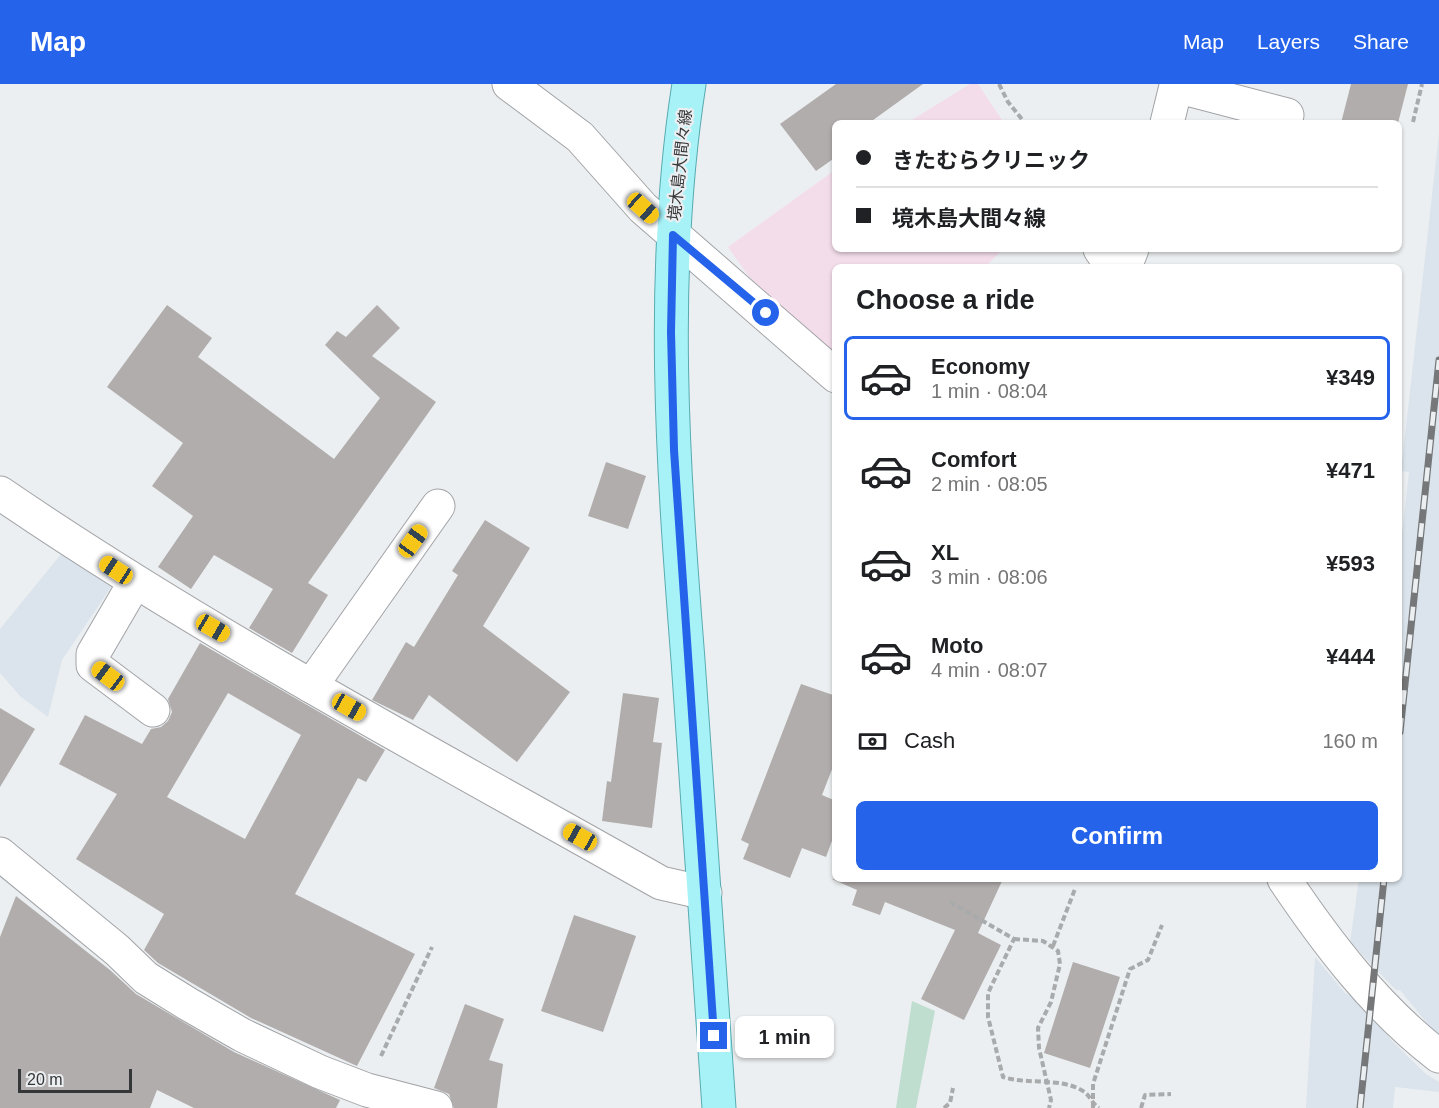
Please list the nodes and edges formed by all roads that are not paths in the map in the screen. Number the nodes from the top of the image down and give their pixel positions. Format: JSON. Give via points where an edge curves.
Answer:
{"nodes":[{"id":1,"x":509,"y":84,"type":"edge"},
{"id":2,"x":689,"y":84,"type":"edge"},
{"id":3,"x":1287,"y":115,"type":"dead end"},
{"id":4,"x":1168,"y":120,"type":"edge"},
{"id":5,"x":673,"y":235,"type":"junction"},
{"id":6,"x":832,"y":372,"type":"edge"},
{"id":7,"x":0,"y":493,"type":"edge"},
{"id":8,"x":438,"y":506,"type":"dead end"},
{"id":9,"x":135,"y":582,"type":"junction"},
{"id":10,"x":311,"y":686,"type":"junction"},
{"id":11,"x":153,"y":710,"type":"dead end"},
{"id":12,"x":0,"y":854,"type":"edge"},
{"id":13,"x":1286,"y":882,"type":"edge"},
{"id":14,"x":705,"y":893,"type":"junction"},
{"id":15,"x":1439,"y":1056,"type":"edge"},
{"id":16,"x":436,"y":1108,"type":"edge"},
{"id":17,"x":719,"y":1108,"type":"edge"}],
"edges":[{"from":1,"to":5,"type":"street","via":[[580,137],[643,208]]},
{"from":2,"to":5,"type":"main road","name":"境木島大間々線"},
{"from":3,"to":4,"type":"street","via":[[1176,86]]},
{"from":5,"to":6,"type":"street"},
{"from":5,"to":14,"type":"main road","name":"境木島大間々線","via":[[674,450]]},
{"from":7,"to":9,"type":"street"},
{"from":8,"to":10,"type":"street"},
{"from":9,"to":10,"type":"street"},
{"from":9,"to":11,"type":"street","via":[[93,654],[93,665]]},
{"from":10,"to":14,"type":"street","via":[[661,883]]},
{"from":12,"to":16,"type":"street","via":[[146,978],[230,1028],[291,1059],[367,1090]]},
{"from":13,"to":15,"type":"street","via":[[1372,992]]},
{"from":14,"to":17,"type":"main road","name":"境木島大間々線"}]}
